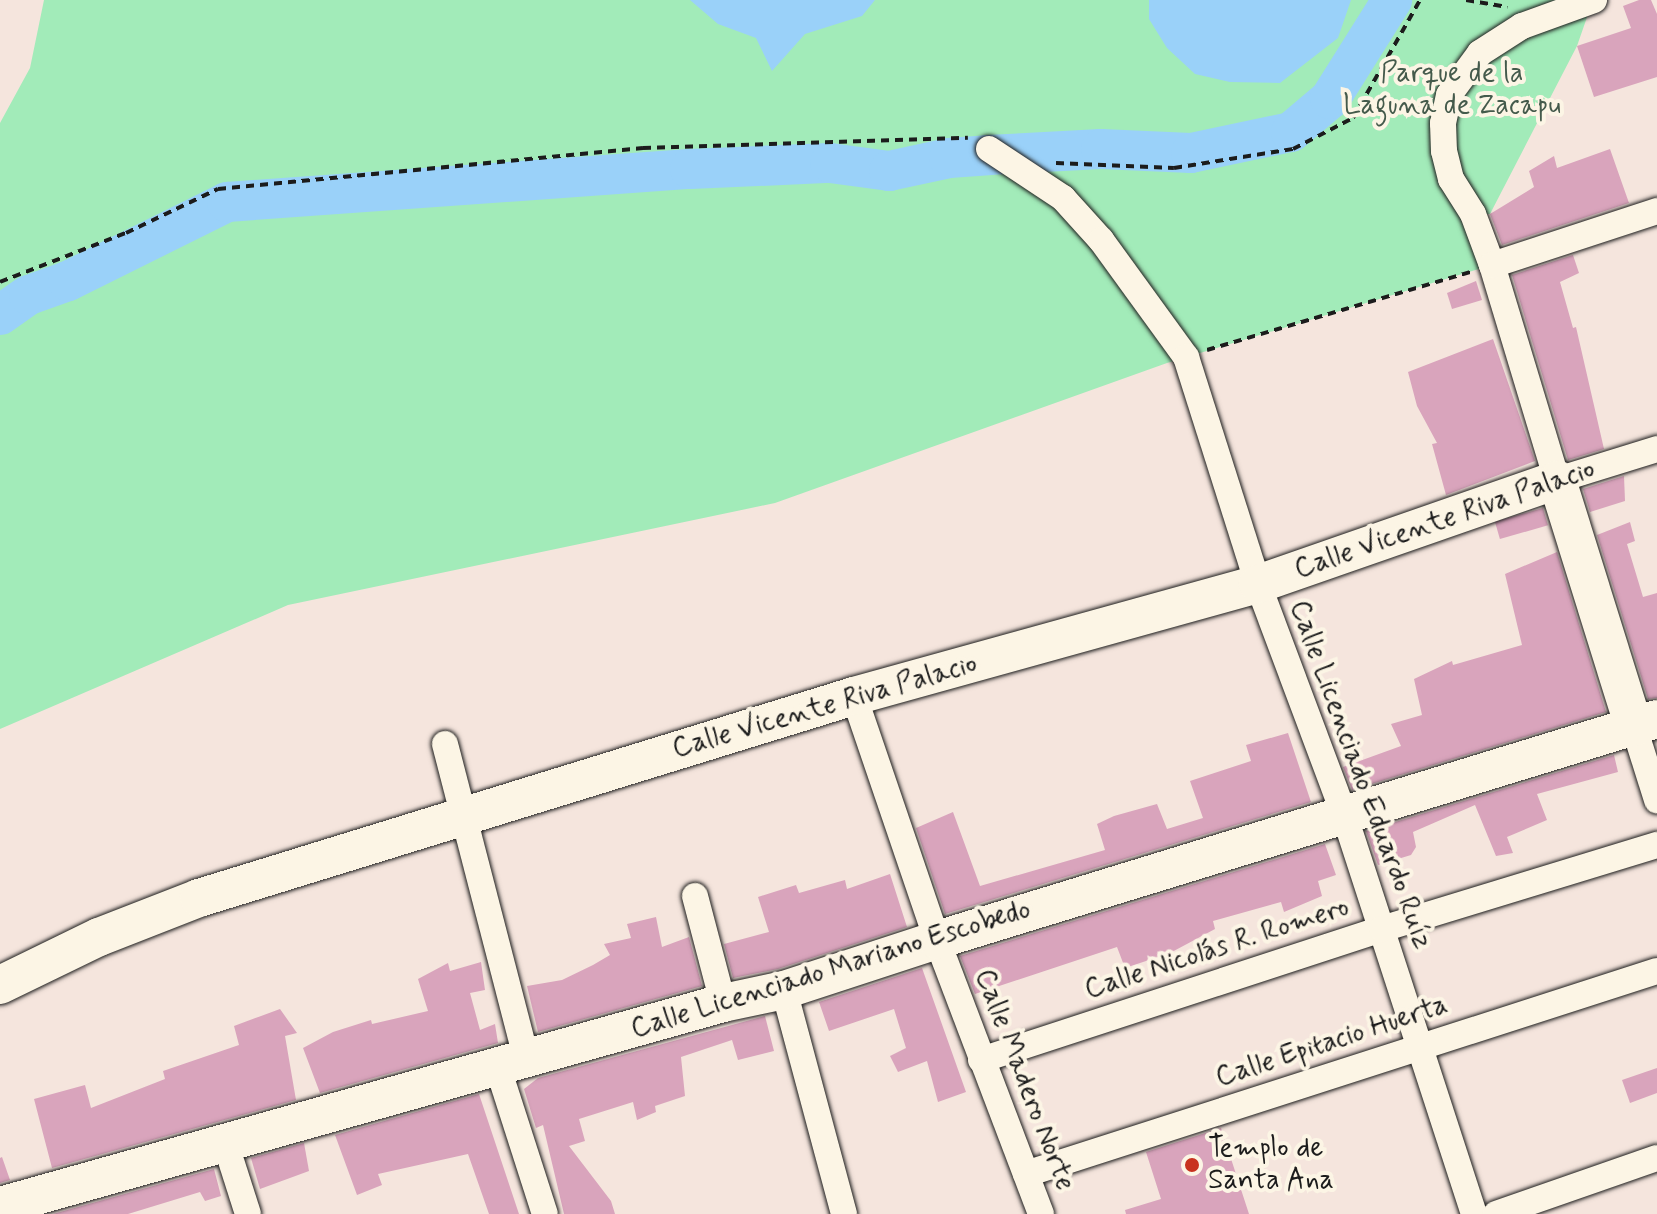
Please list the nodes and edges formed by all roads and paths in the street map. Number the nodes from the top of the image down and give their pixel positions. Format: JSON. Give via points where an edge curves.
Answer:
{"nodes":[{"id":1,"x":1420,"y":0,"type":"edge"},
{"id":2,"x":1466,"y":0,"type":"edge"},
{"id":3,"x":1594,"y":0,"type":"edge"},
{"id":4,"x":1517,"y":5,"type":"dead end"},
{"id":5,"x":997,"y":154,"type":"joint"},
{"id":6,"x":1053,"y":163,"type":"dead end"},
{"id":7,"x":1657,"y":211,"type":"edge"},
{"id":8,"x":1492,"y":265,"type":"junction"},
{"id":9,"x":0,"y":282,"type":"edge"},
{"id":10,"x":1186,"y":357,"type":"junction"},
{"id":11,"x":1657,"y":449,"type":"edge"},
{"id":12,"x":1557,"y":480,"type":"junction"},
{"id":13,"x":1258,"y":584,"type":"junction"},
{"id":14,"x":854,"y":696,"type":"junction"},
{"id":15,"x":1646,"y":723,"type":"edge"},
{"id":16,"x":445,"y":744,"type":"dead end"},
{"id":17,"x":1657,"y":800,"type":"edge"},
{"id":18,"x":1344,"y":814,"type":"junction"},
{"id":19,"x":462,"y":815,"type":"junction"},
{"id":20,"x":1657,"y":845,"type":"edge"},
{"id":21,"x":695,"y":896,"type":"dead end"},
{"id":22,"x":1382,"y":929,"type":"junction"},
{"id":23,"x":937,"y":940,"type":"junction"},
{"id":24,"x":1657,"y":971,"type":"edge"},
{"id":25,"x":0,"y":985,"type":"edge"},
{"id":26,"x":784,"y":990,"type":"junction"},
{"id":27,"x":723,"y":1003,"type":"junction"},
{"id":28,"x":1421,"y":1047,"type":"junction"},
{"id":29,"x":981,"y":1060,"type":"junction"},
{"id":30,"x":512,"y":1064,"type":"junction"},
{"id":31,"x":226,"y":1145,"type":"junction"},
{"id":32,"x":1657,"y":1158,"type":"edge"},
{"id":33,"x":1026,"y":1174,"type":"junction"},
{"id":34,"x":0,"y":1206,"type":"edge"},
{"id":35,"x":842,"y":1213,"type":"edge"},
{"id":36,"x":248,"y":1214,"type":"edge"},
{"id":37,"x":545,"y":1214,"type":"edge"},
{"id":38,"x":1041,"y":1214,"type":"edge"},
{"id":39,"x":1474,"y":1214,"type":"edge"},
{"id":40,"x":1496,"y":1214,"type":"edge"}],
"edges":[{"from":1,"to":6,"type":"path","via":[[1353,118],[1293,149],[1174,168]]},
{"from":2,"to":4,"type":"path"},
{"from":3,"to":8,"type":"street","via":[[1498,39],[1472,62],[1449,95],[1443,123],[1451,179],[1473,214]]},
{"from":5,"to":9,"type":"path","via":[[972,137],[643,148],[256,184],[218,189],[126,233]]},
{"from":5,"to":10,"type":"street","name":"Calle Licenciado Eduardo Ruíz","via":[[1072,209],[1101,240]]},
{"from":7,"to":8,"type":"street"},
{"from":8,"to":10,"type":"path"},
{"from":8,"to":12,"type":"street"},
{"from":10,"to":13,"type":"street","name":"Calle Licenciado Eduardo Ruíz"},
{"from":11,"to":12,"type":"street","name":"Calle Vicente Riva Palacio"},
{"from":12,"to":13,"type":"main road","name":"Calle Vicente Riva Palacio"},
{"from":12,"to":15,"type":"main road"},
{"from":13,"to":14,"type":"main road","name":"Calle Vicente Riva Palacio"},
{"from":13,"to":18,"type":"street","name":"Calle Licenciado Eduardo Ruíz"},
{"from":14,"to":19,"type":"main road","name":"Calle Vicente Riva Palacio"},
{"from":14,"to":23,"type":"street","name":"Calle Madero Norte"},
{"from":15,"to":17,"type":"street"},
{"from":15,"to":18,"type":"main road","name":"Calle Licenciado Mariano Escobedo"},
{"from":16,"to":19,"type":"street"},
{"from":18,"to":22,"type":"street","name":"Calle Licenciado Eduardo Ruíz"},
{"from":18,"to":23,"type":"main road","name":"Calle Licenciado Mariano Escobedo"},
{"from":19,"to":25,"type":"main road","name":"Calle Vicente Riva Palacio","via":[[199,898],[99,937]]},
{"from":19,"to":30,"type":"street"},
{"from":20,"to":22,"type":"street","name":"Calle Nicolás R. Romero"},
{"from":21,"to":27,"type":"street"},
{"from":22,"to":28,"type":"street","name":"Calle Licenciado Eduardo Ruíz"},
{"from":22,"to":29,"type":"street","name":"Calle Nicolás R. Romero"},
{"from":23,"to":26,"type":"main road","name":"Calle Licenciado Mariano Escobedo"},
{"from":23,"to":29,"type":"street","name":"Calle Madero Norte"},
{"from":24,"to":28,"type":"street","name":"Calle Epitacio Huerta"},
{"from":26,"to":27,"type":"main road","name":"Calle Licenciado Mariano Escobedo"},
{"from":26,"to":35,"type":"street"},
{"from":27,"to":30,"type":"main road","name":"Calle Licenciado Mariano Escobedo"},
{"from":28,"to":33,"type":"street","name":"Calle Epitacio Huerta"},
{"from":28,"to":39,"type":"street","name":"Calle Licenciado Eduardo Ruíz"},
{"from":29,"to":33,"type":"street","name":"Calle Madero Norte"},
{"from":30,"to":31,"type":"main road","name":"Calle Licenciado Mariano Escobedo"},
{"from":30,"to":37,"type":"street"},
{"from":31,"to":34,"type":"main road","name":"Calle Licenciado Mariano Escobedo"},
{"from":31,"to":36,"type":"street"},
{"from":32,"to":40,"type":"street"},
{"from":33,"to":38,"type":"street","name":"Calle Madero Norte"}]}
